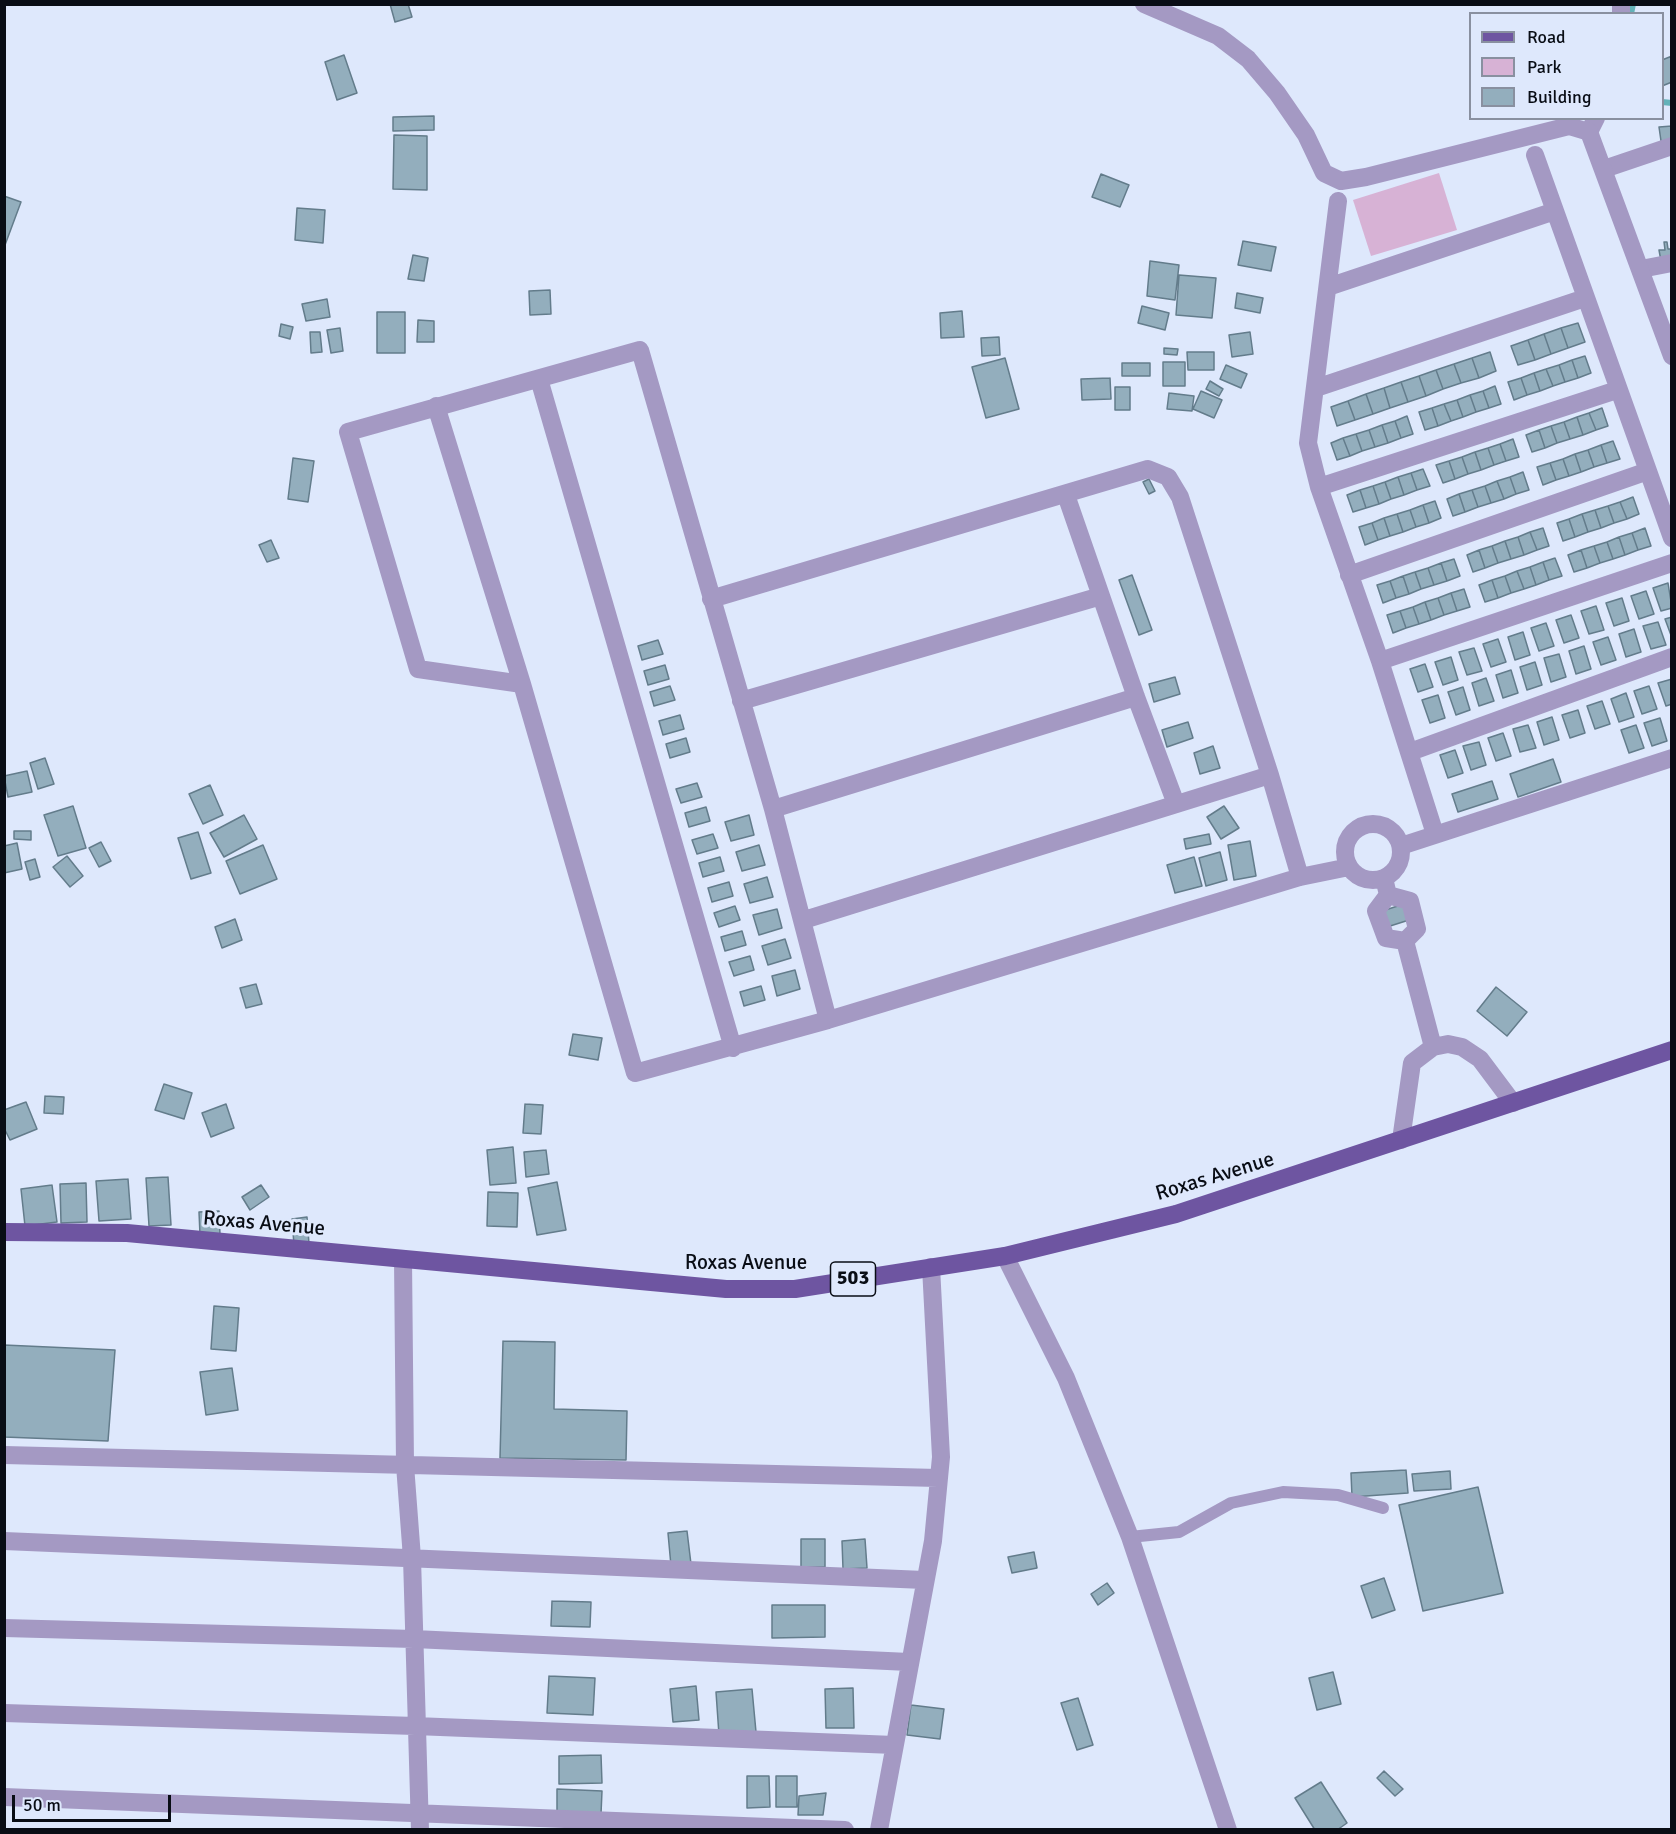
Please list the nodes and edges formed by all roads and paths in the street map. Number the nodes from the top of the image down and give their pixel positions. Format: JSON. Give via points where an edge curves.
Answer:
{"nodes":[{"id":1,"x":1144,"y":4,"type":"edge"},
{"id":2,"x":1592,"y":125,"type":"edge"},
{"id":3,"x":1671,"y":146,"type":"edge"},
{"id":4,"x":1535,"y":155,"type":"dead end"},
{"id":5,"x":1604,"y":169,"type":"junction"},
{"id":6,"x":1338,"y":201,"type":"dead end"},
{"id":7,"x":1555,"y":211,"type":"junction"},
{"id":8,"x":1671,"y":263,"type":"edge"},
{"id":9,"x":1641,"y":269,"type":"junction"},
{"id":10,"x":1328,"y":287,"type":"junction"},
{"id":11,"x":1585,"y":298,"type":"junction"},
{"id":12,"x":1671,"y":356,"type":"edge"},
{"id":13,"x":539,"y":379,"type":"junction"},
{"id":14,"x":1316,"y":388,"type":"junction"},
{"id":15,"x":1617,"y":390,"type":"junction"},
{"id":16,"x":436,"y":406,"type":"junction"},
{"id":17,"x":1648,"y":471,"type":"junction"},
{"id":18,"x":1319,"y":487,"type":"junction"},
{"id":19,"x":1066,"y":495,"type":"junction"},
{"id":20,"x":1671,"y":538,"type":"edge"},
{"id":21,"x":1671,"y":563,"type":"edge"},
{"id":22,"x":1349,"y":575,"type":"junction"},
{"id":23,"x":1101,"y":596,"type":"junction"},
{"id":24,"x":711,"y":599,"type":"junction"},
{"id":25,"x":1671,"y":657,"type":"edge"},
{"id":26,"x":1380,"y":661,"type":"junction"},
{"id":27,"x":522,"y":684,"type":"junction"},
{"id":28,"x":1136,"y":697,"type":"junction"},
{"id":29,"x":741,"y":701,"type":"junction"},
{"id":30,"x":1410,"y":752,"type":"junction"},
{"id":31,"x":1671,"y":758,"type":"edge"},
{"id":32,"x":1270,"y":775,"type":"junction"},
{"id":33,"x":1176,"y":804,"type":"junction"},
{"id":34,"x":773,"y":809,"type":"junction"},
{"id":35,"x":1435,"y":834,"type":"junction"},
{"id":36,"x":1401,"y":846,"type":"junction"},
{"id":37,"x":1349,"y":867,"type":"junction"},
{"id":38,"x":1300,"y":877,"type":"junction"},
{"id":39,"x":1386,"y":886,"type":"junction"},
{"id":40,"x":804,"y":920,"type":"junction"},
{"id":41,"x":1405,"y":941,"type":"junction"},
{"id":42,"x":828,"y":1020,"type":"junction"},
{"id":43,"x":733,"y":1047,"type":"junction"},
{"id":44,"x":1433,"y":1047,"type":"junction"},
{"id":45,"x":1671,"y":1050,"type":"edge"},
{"id":46,"x":1514,"y":1103,"type":"junction"},
{"id":47,"x":1401,"y":1140,"type":"junction"},
{"id":48,"x":4,"y":1232,"type":"edge"},
{"id":49,"x":1005,"y":1256,"type":"junction"},
{"id":50,"x":403,"y":1259,"type":"junction"},
{"id":51,"x":931,"y":1267,"type":"junction"},
{"id":52,"x":4,"y":1455,"type":"edge"},
{"id":53,"x":405,"y":1465,"type":"junction"},
{"id":54,"x":939,"y":1478,"type":"junction"},
{"id":55,"x":1383,"y":1508,"type":"dead end"},
{"id":56,"x":1130,"y":1537,"type":"junction"},
{"id":57,"x":4,"y":1541,"type":"edge"},
{"id":58,"x":412,"y":1558,"type":"junction"},
{"id":59,"x":924,"y":1580,"type":"junction"},
{"id":60,"x":4,"y":1628,"type":"edge"},
{"id":61,"x":414,"y":1639,"type":"junction"},
{"id":62,"x":909,"y":1662,"type":"junction"},
{"id":63,"x":4,"y":1713,"type":"edge"},
{"id":64,"x":415,"y":1726,"type":"junction"},
{"id":65,"x":894,"y":1745,"type":"junction"},
{"id":66,"x":4,"y":1797,"type":"edge"},
{"id":67,"x":421,"y":1811,"type":"junction"},
{"id":68,"x":420,"y":1830,"type":"edge"},
{"id":69,"x":845,"y":1830,"type":"edge"},
{"id":70,"x":879,"y":1830,"type":"edge"},
{"id":71,"x":1228,"y":1830,"type":"edge"}],
"edges":[{"from":1,"to":2,"type":"street","via":[[1218,36],[1248,59],[1306,135],[1324,173],[1341,181],[1569,126]]},
{"from":2,"to":5,"type":"street"},
{"from":3,"to":5,"type":"street"},
{"from":4,"to":7,"type":"street"},
{"from":5,"to":9,"type":"street"},
{"from":6,"to":10,"type":"street"},
{"from":7,"to":10,"type":"street"},
{"from":7,"to":11,"type":"street"},
{"from":8,"to":9,"type":"street"},
{"from":9,"to":12,"type":"street"},
{"from":10,"to":14,"type":"street"},
{"from":11,"to":14,"type":"street"},
{"from":11,"to":15,"type":"street"},
{"from":13,"to":16,"type":"street"},
{"from":13,"to":24,"type":"street","via":[[640,350]]},
{"from":13,"to":43,"type":"street"},
{"from":14,"to":18,"type":"street","via":[[1308,443]]},
{"from":15,"to":17,"type":"street"},
{"from":15,"to":18,"type":"street"},
{"from":16,"to":27,"type":"street"},
{"from":16,"to":27,"type":"street","via":[[348,432],[417,669]]},
{"from":17,"to":20,"type":"street"},
{"from":17,"to":22,"type":"street"},
{"from":18,"to":22,"type":"street"},
{"from":19,"to":23,"type":"street"},
{"from":19,"to":24,"type":"street"},
{"from":19,"to":32,"type":"street","via":[[1148,469],[1168,477],[1180,497]]},
{"from":21,"to":26,"type":"street"},
{"from":22,"to":26,"type":"street"},
{"from":23,"to":28,"type":"street"},
{"from":23,"to":29,"type":"street"},
{"from":24,"to":29,"type":"street"},
{"from":25,"to":30,"type":"street"},
{"from":26,"to":30,"type":"street"},
{"from":27,"to":43,"type":"street","via":[[635,1073]]},
{"from":28,"to":33,"type":"street"},
{"from":28,"to":34,"type":"street"},
{"from":29,"to":34,"type":"street"},
{"from":30,"to":35,"type":"street"},
{"from":31,"to":35,"type":"street"},
{"from":32,"to":33,"type":"street"},
{"from":32,"to":38,"type":"street"},
{"from":33,"to":40,"type":"street"},
{"from":34,"to":40,"type":"street"},
{"from":35,"to":36,"type":"street"},
{"from":36,"to":37,"type":"street","via":[[1397,837],[1382,825],[1362,825],[1348,838],[1345,858]]},
{"from":36,"to":39,"type":"street","via":[[1398,865]]},
{"from":37,"to":38,"type":"street"},
{"from":37,"to":39,"type":"street","via":[[1364,879]]},
{"from":38,"to":42,"type":"street"},
{"from":39,"to":41,"type":"street","via":[[1410,901],[1417,929]]},
{"from":39,"to":41,"type":"street","via":[[1376,911],[1386,938]]},
{"from":40,"to":42,"type":"street"},
{"from":41,"to":44,"type":"street"},
{"from":42,"to":43,"type":"street"},
{"from":44,"to":46,"type":"street","via":[[1462,1047],[1480,1059]]},
{"from":44,"to":47,"type":"street","via":[[1412,1063]]},
{"from":45,"to":46,"type":"main road","name":"Roxas Avenue","number":"503"},
{"from":46,"to":47,"type":"main road","name":"Roxas Avenue","number":"503"},
{"from":47,"to":49,"type":"main road","name":"Roxas Avenue","number":"503","via":[[1176,1214]]},
{"from":48,"to":50,"type":"main road","name":"Roxas Avenue","number":"503","via":[[127,1233]]},
{"from":49,"to":51,"type":"main road","name":"Roxas Avenue","number":"503"},
{"from":49,"to":56,"type":"street","via":[[1066,1378]]},
{"from":50,"to":51,"type":"main road","name":"Roxas Avenue","number":"503","via":[[726,1289],[795,1289]]},
{"from":50,"to":53,"type":"street"},
{"from":51,"to":54,"type":"street"},
{"from":52,"to":53,"type":"street"},
{"from":53,"to":54,"type":"street"},
{"from":53,"to":58,"type":"street"},
{"from":54,"to":59,"type":"street","via":[[933,1541]]},
{"from":55,"to":56,"type":"lane","via":[[1338,1495],[1283,1492],[1231,1503],[1179,1532]]},
{"from":56,"to":71,"type":"street"},
{"from":57,"to":58,"type":"street"},
{"from":58,"to":59,"type":"street"},
{"from":58,"to":61,"type":"street"},
{"from":59,"to":62,"type":"street"},
{"from":60,"to":61,"type":"street"},
{"from":61,"to":62,"type":"street"},
{"from":61,"to":64,"type":"street"},
{"from":62,"to":65,"type":"street"},
{"from":63,"to":64,"type":"street"},
{"from":64,"to":65,"type":"street"},
{"from":64,"to":67,"type":"street"},
{"from":65,"to":70,"type":"street"},
{"from":66,"to":67,"type":"street"},
{"from":67,"to":68,"type":"street"},
{"from":67,"to":69,"type":"street"}]}
